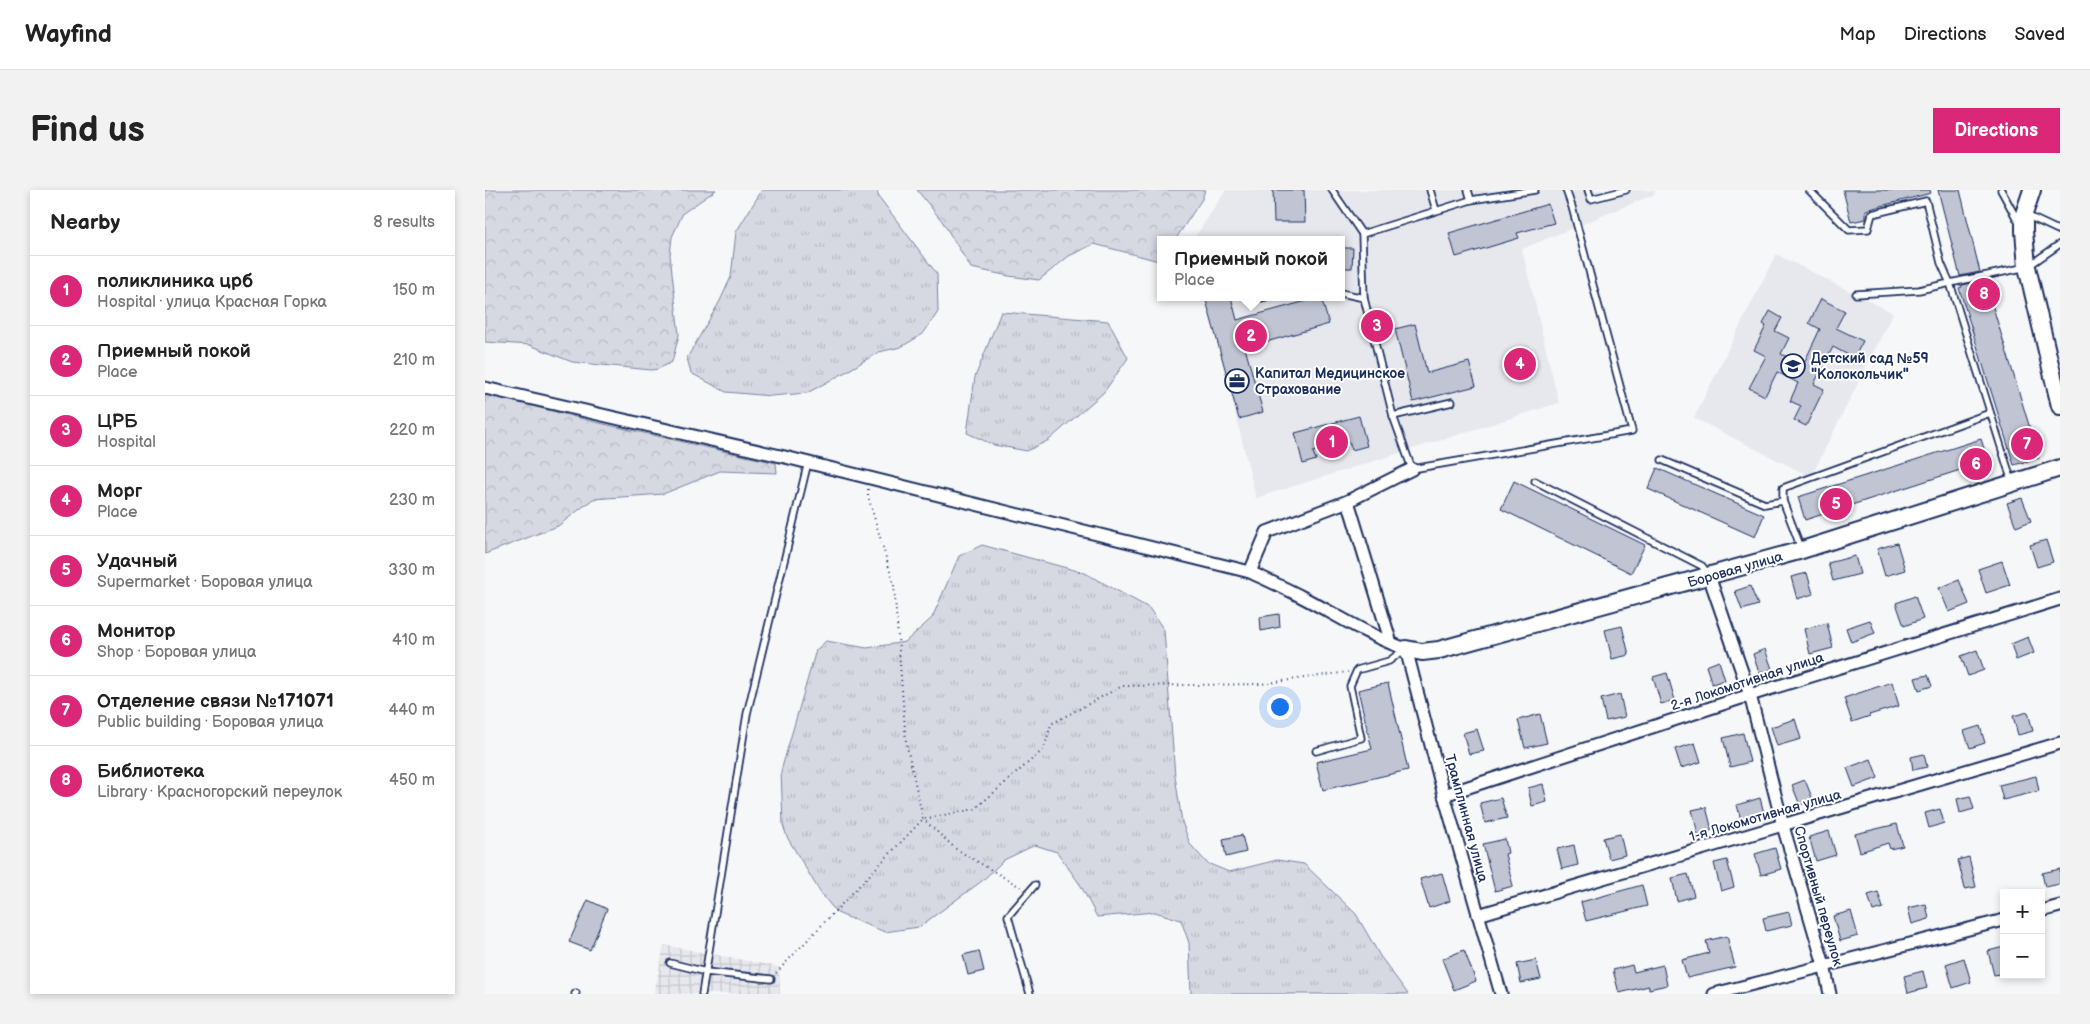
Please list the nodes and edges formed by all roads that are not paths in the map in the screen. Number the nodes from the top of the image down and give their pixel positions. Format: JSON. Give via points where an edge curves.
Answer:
{"nodes":[{"id":1,"x":1333,"y":190,"type":"edge"},
{"id":2,"x":1430,"y":190,"type":"edge"},
{"id":3,"x":1468,"y":190,"type":"edge"},
{"id":4,"x":1535,"y":190,"type":"edge"},
{"id":5,"x":1565,"y":190,"type":"edge"},
{"id":6,"x":1588,"y":190,"type":"edge"},
{"id":7,"x":1626,"y":190,"type":"edge"},
{"id":8,"x":1809,"y":190,"type":"edge"},
{"id":9,"x":2001,"y":190,"type":"edge"},
{"id":10,"x":2032,"y":190,"type":"edge"},
{"id":11,"x":1471,"y":200,"type":"junction"},
{"id":12,"x":1436,"y":210,"type":"junction"},
{"id":13,"x":2024,"y":214,"type":"junction"},
{"id":14,"x":2023,"y":231,"type":"junction"},
{"id":15,"x":2060,"y":231,"type":"edge"},
{"id":16,"x":1362,"y":234,"type":"junction"},
{"id":17,"x":2060,"y":244,"type":"edge"},
{"id":18,"x":2027,"y":267,"type":"junction"},
{"id":19,"x":1949,"y":283,"type":"junction"},
{"id":20,"x":1345,"y":294,"type":"edge"},
{"id":21,"x":1856,"y":294,"type":"dead end"},
{"id":22,"x":1364,"y":298,"type":"junction"},
{"id":23,"x":485,"y":388,"type":"edge"},
{"id":24,"x":1451,"y":402,"type":"dead end"},
{"id":25,"x":2060,"y":406,"type":"edge"},
{"id":26,"x":1990,"y":413,"type":"junction"},
{"id":27,"x":1393,"y":416,"type":"junction"},
{"id":28,"x":1663,"y":460,"type":"dead end"},
{"id":29,"x":808,"y":462,"type":"junction"},
{"id":30,"x":2060,"y":468,"type":"edge"},
{"id":31,"x":1412,"y":470,"type":"junction"},
{"id":32,"x":1535,"y":481,"type":"dead end"},
{"id":33,"x":2012,"y":482,"type":"junction"},
{"id":34,"x":1348,"y":501,"type":"junction"},
{"id":35,"x":1783,"y":501,"type":"junction"},
{"id":36,"x":1802,"y":550,"type":"junction"},
{"id":37,"x":1250,"y":572,"type":"junction"},
{"id":38,"x":1709,"y":576,"type":"junction"},
{"id":39,"x":2060,"y":599,"type":"edge"},
{"id":40,"x":1398,"y":646,"type":"junction"},
{"id":41,"x":1750,"y":695,"type":"junction"},
{"id":42,"x":2060,"y":743,"type":"edge"},
{"id":43,"x":1316,"y":751,"type":"dead end"},
{"id":44,"x":1444,"y":795,"type":"junction"},
{"id":45,"x":1783,"y":826,"type":"junction"},
{"id":46,"x":1035,"y":885,"type":"dead end"},
{"id":47,"x":2060,"y":906,"type":"edge"},
{"id":48,"x":2045,"y":909,"type":"edge"},
{"id":49,"x":1478,"y":915,"type":"junction"},
{"id":50,"x":2000,"y":921,"type":"edge"},
{"id":51,"x":670,"y":963,"type":"dead end"},
{"id":52,"x":1824,"y":964,"type":"junction"},
{"id":53,"x":706,"y":972,"type":"junction"},
{"id":54,"x":771,"y":980,"type":"road end"},
{"id":55,"x":702,"y":994,"type":"edge"},
{"id":56,"x":1030,"y":994,"type":"edge"},
{"id":57,"x":1501,"y":994,"type":"edge"},
{"id":58,"x":1713,"y":994,"type":"edge"},
{"id":59,"x":1830,"y":994,"type":"edge"}],
"edges":[{"from":1,"to":16,"type":"lane"},
{"from":2,"to":12,"type":"lane"},
{"from":3,"to":11,"type":"lane"},
{"from":4,"to":11,"type":"lane"},
{"from":5,"to":31,"type":"lane","via":[[1632,432]]},
{"from":6,"to":7,"type":"lane","via":[[1591,199]]},
{"from":8,"to":19,"type":"lane","via":[[1849,230],[1868,229],[1872,214],[1927,201],[1941,263]]},
{"from":9,"to":14,"type":"lane"},
{"from":10,"to":13,"type":"street"},
{"from":11,"to":12,"type":"lane"},
{"from":12,"to":16,"type":"lane"},
{"from":13,"to":14,"type":"street"},
{"from":13,"to":15,"type":"lane"},
{"from":14,"to":18,"type":"street"},
{"from":16,"to":22,"type":"lane"},
{"from":17,"to":18,"type":"lane"},
{"from":18,"to":19,"type":"lane"},
{"from":18,"to":25,"type":"street"},
{"from":19,"to":21,"type":"lane","via":[[1919,290]]},
{"from":19,"to":26,"type":"lane"},
{"from":20,"to":22,"type":"lane"},
{"from":22,"to":27,"type":"lane"},
{"from":23,"to":29,"type":"street"},
{"from":24,"to":27,"type":"lane"},
{"from":26,"to":33,"type":"lane"},
{"from":26,"to":35,"type":"lane","via":[[1783,488]]},
{"from":27,"to":31,"type":"lane"},
{"from":28,"to":35,"type":"lane","via":[[1765,504]]},
{"from":29,"to":37,"type":"street"},
{"from":29,"to":53,"type":"lane","via":[[747,714]]},
{"from":30,"to":33,"type":"street","name":"Боровая улица"},
{"from":31,"to":34,"type":"street"},
{"from":32,"to":38,"type":"lane","via":[[1701,566]]},
{"from":33,"to":36,"type":"street","name":"Боровая улица"},
{"from":34,"to":37,"type":"street","via":[[1267,532]]},
{"from":34,"to":40,"type":"street","name":"Трамплинная улица"},
{"from":35,"to":36,"type":"lane"},
{"from":36,"to":38,"type":"street","name":"Боровая улица"},
{"from":37,"to":40,"type":"street"},
{"from":38,"to":40,"type":"street","name":"Боровая улица","via":[[1439,650],[1422,652]]},
{"from":38,"to":41,"type":"street","name":"Спортивный переулок"},
{"from":39,"to":41,"type":"street","name":"2-я Локомотивная улица"},
{"from":40,"to":43,"type":"lane","via":[[1389,661],[1357,670],[1350,686],[1361,738]]},
{"from":40,"to":44,"type":"street","name":"Трамплинная улица"},
{"from":41,"to":44,"type":"street","name":"2-я Локомотивная улица"},
{"from":41,"to":45,"type":"street","name":"Спортивный переулок"},
{"from":42,"to":45,"type":"street","name":"1-я Локомотивная улица"},
{"from":44,"to":49,"type":"street","name":"Трамплинная улица"},
{"from":45,"to":49,"type":"street","name":"1-я Локомотивная улица"},
{"from":45,"to":52,"type":"street","name":"Спортивный переулок"},
{"from":46,"to":56,"type":"lane","via":[[1008,916]]},
{"from":47,"to":48,"type":"street"},
{"from":49,"to":57,"type":"street","name":"Трамплинная улица"},
{"from":50,"to":52,"type":"street"},
{"from":51,"to":53,"type":"lane"},
{"from":52,"to":58,"type":"street"},
{"from":52,"to":59,"type":"street","name":"Спортивный переулок"},
{"from":53,"to":54,"type":"lane"},
{"from":53,"to":55,"type":"lane"}]}
